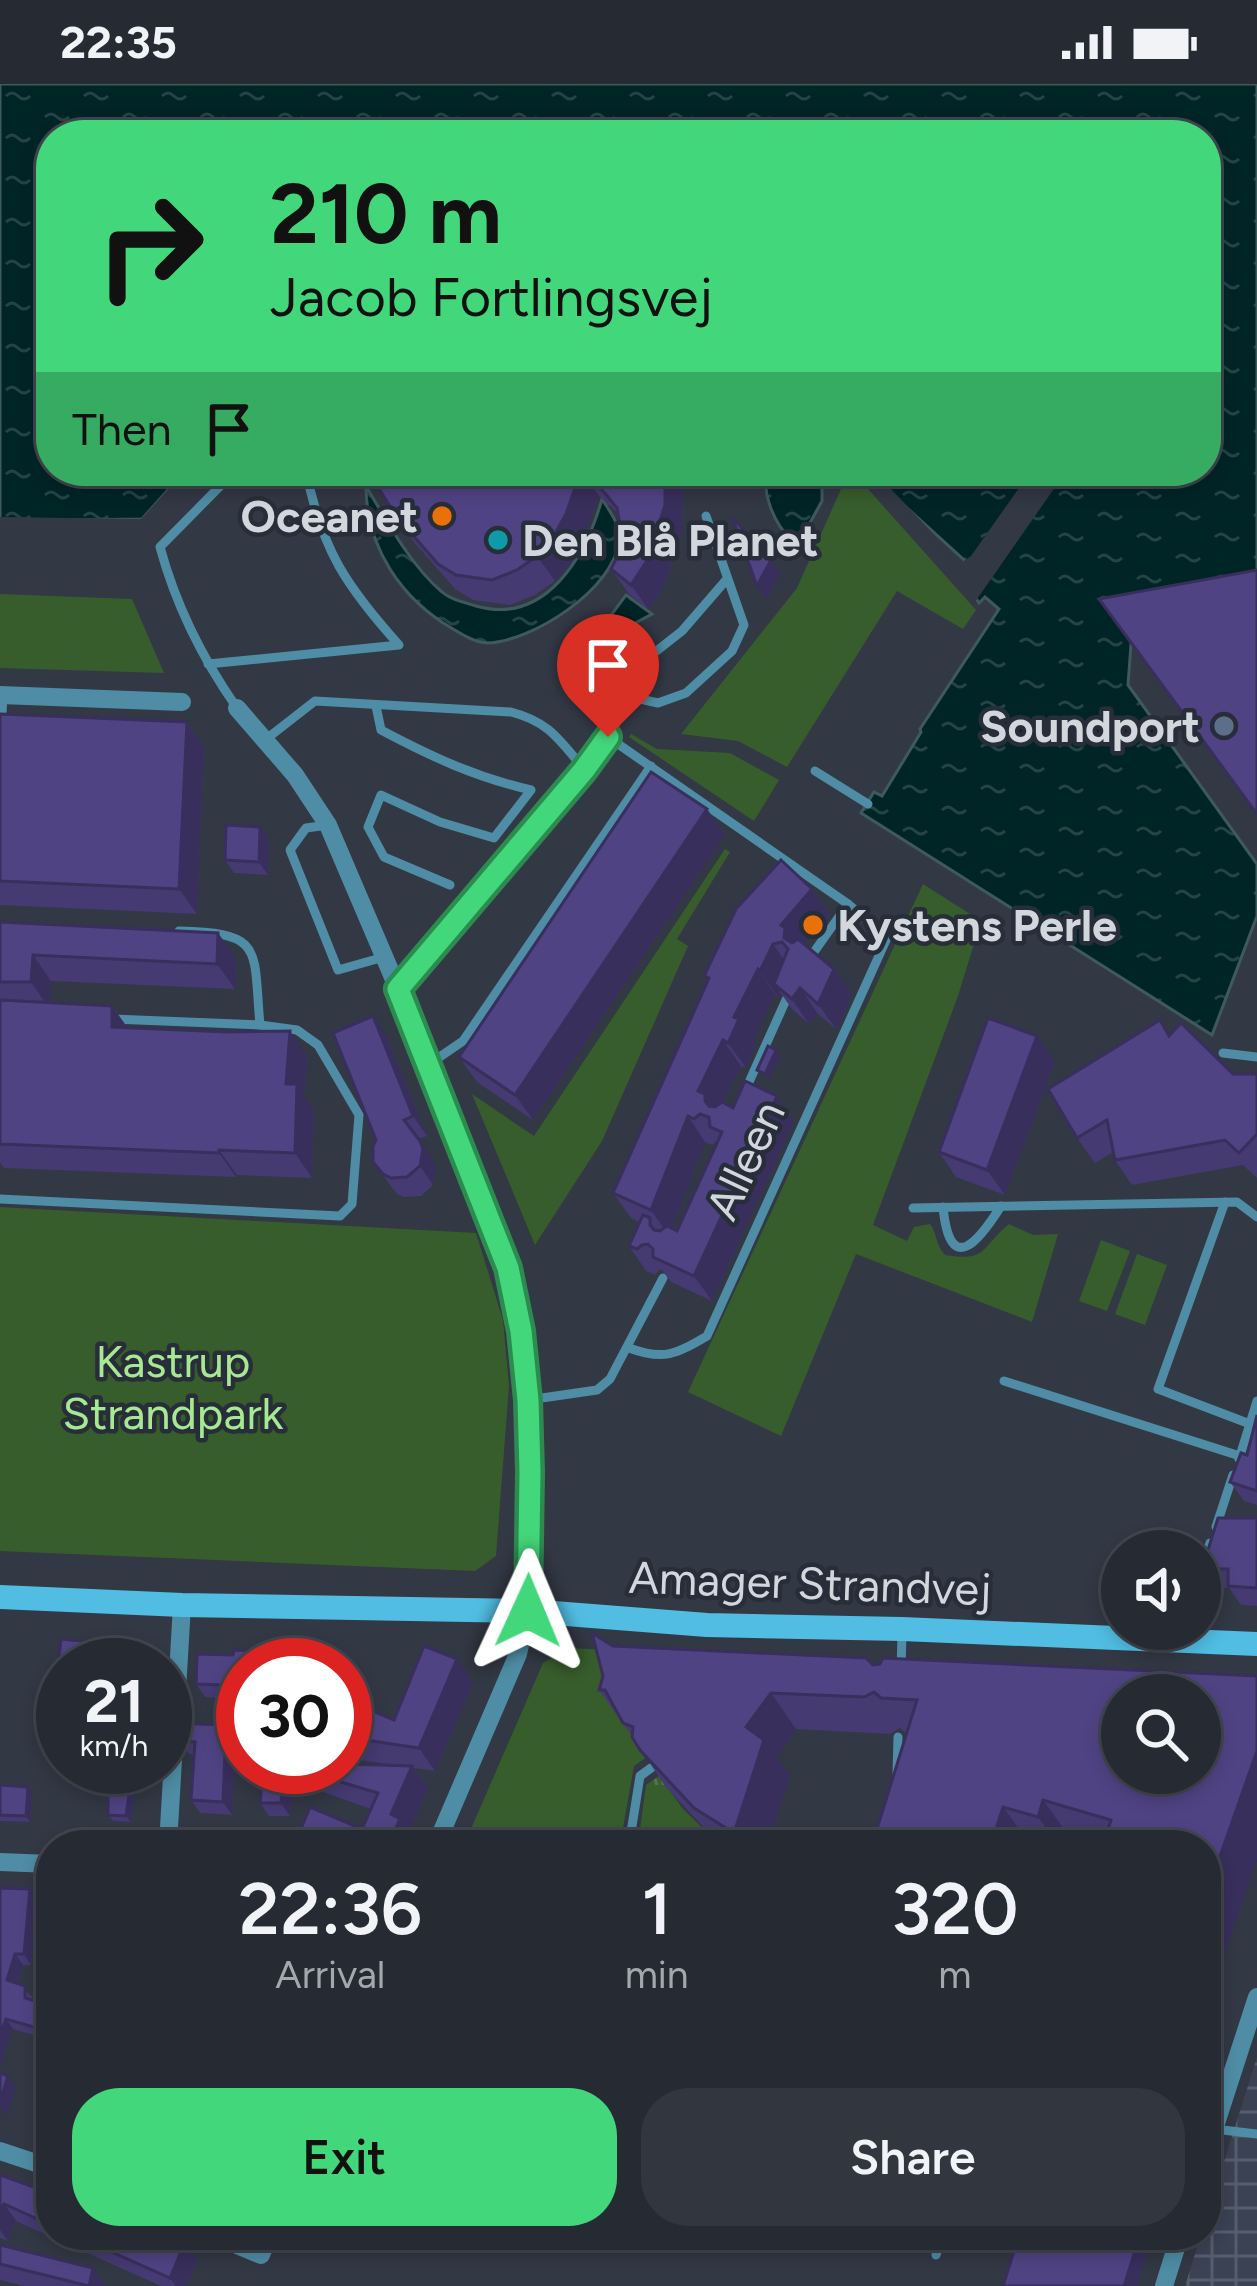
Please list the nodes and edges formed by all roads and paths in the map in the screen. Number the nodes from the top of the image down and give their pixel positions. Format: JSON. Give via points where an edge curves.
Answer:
{"nodes":[{"id":1,"x":220,"y":486,"type":"edge"},
{"id":2,"x":309,"y":486,"type":"edge"},
{"id":3,"x":706,"y":516,"type":"dead end"},
{"id":4,"x":727,"y":579,"type":"junction"},
{"id":5,"x":208,"y":664,"type":"junction"},
{"id":6,"x":2,"y":695,"type":"edge"},
{"id":7,"x":631,"y":697,"type":"junction"},
{"id":8,"x":182,"y":702,"type":"dead end"},
{"id":9,"x":376,"y":706,"type":"junction"},
{"id":10,"x":237,"y":708,"type":"joint"},
{"id":11,"x":608,"y":737,"type":"junction"},
{"id":12,"x":265,"y":740,"type":"junction"},
{"id":13,"x":0,"y":748,"type":"edge"},
{"id":14,"x":651,"y":766,"type":"junction"},
{"id":15,"x":584,"y":770,"type":"junction"},
{"id":16,"x":814,"y":771,"type":"dead end"},
{"id":17,"x":868,"y":804,"type":"dead end"},
{"id":18,"x":328,"y":825,"type":"junction"},
{"id":19,"x":450,"y":885,"type":"dead end"},
{"id":20,"x":848,"y":904,"type":"junction"},
{"id":21,"x":176,"y":931,"type":"edge"},
{"id":22,"x":384,"y":957,"type":"junction"},
{"id":23,"x":809,"y":959,"type":"edge"},
{"id":24,"x":796,"y":978,"type":"edge"},
{"id":25,"x":398,"y":989,"type":"junction"},
{"id":26,"x":97,"y":1018,"type":"edge"},
{"id":27,"x":260,"y":1025,"type":"junction"},
{"id":28,"x":1222,"y":1053,"type":"dead end"},
{"id":29,"x":1257,"y":1057,"type":"edge"},
{"id":30,"x":428,"y":1065,"type":"junction"},
{"id":31,"x":740,"y":1103,"type":"edge"},
{"id":32,"x":0,"y":1199,"type":"edge"},
{"id":33,"x":1225,"y":1202,"type":"junction"},
{"id":34,"x":1001,"y":1206,"type":"junction"},
{"id":35,"x":943,"y":1207,"type":"junction"},
{"id":36,"x":913,"y":1208,"type":"dead end"},
{"id":37,"x":1257,"y":1217,"type":"edge"},
{"id":38,"x":663,"y":1279,"type":"edge"},
{"id":39,"x":628,"y":1348,"type":"junction"},
{"id":40,"x":1004,"y":1381,"type":"dead end"},
{"id":41,"x":528,"y":1400,"type":"junction"},
{"id":42,"x":1257,"y":1401,"type":"edge"},
{"id":43,"x":1250,"y":1424,"type":"junction"},
{"id":44,"x":1240,"y":1456,"type":"junction"},
{"id":45,"x":1215,"y":1530,"type":"edge"},
{"id":46,"x":0,"y":1597,"type":"edge"},
{"id":47,"x":182,"y":1605,"type":"junction"},
{"id":48,"x":528,"y":1611,"type":"junction"},
{"id":49,"x":902,"y":1629,"type":"junction"},
{"id":50,"x":1101,"y":1633,"type":"edge"},
{"id":51,"x":1221,"y":1639,"type":"edge"},
{"id":52,"x":1257,"y":1644,"type":"edge"},
{"id":53,"x":900,"y":1693,"type":"edge"},
{"id":54,"x":898,"y":1737,"type":"dead end"},
{"id":55,"x":651,"y":1768,"type":"edge"},
{"id":56,"x":896,"y":1781,"type":"edge"},
{"id":57,"x":169,"y":1830,"type":"edge"},
{"id":58,"x":442,"y":1830,"type":"edge"},
{"id":59,"x":631,"y":1830,"type":"edge"},
{"id":60,"x":0,"y":1862,"type":"edge"},
{"id":61,"x":36,"y":1863,"type":"edge"},
{"id":62,"x":1257,"y":1996,"type":"edge"},
{"id":63,"x":1221,"y":2096,"type":"edge"},
{"id":64,"x":1221,"y":2118,"type":"edge"},
{"id":65,"x":1257,"y":2134,"type":"edge"},
{"id":66,"x":0,"y":2151,"type":"edge"},
{"id":67,"x":36,"y":2158,"type":"edge"},
{"id":68,"x":938,"y":2250,"type":"edge"},
{"id":69,"x":1176,"y":2250,"type":"edge"},
{"id":70,"x":936,"y":2255,"type":"dead end"},
{"id":71,"x":1166,"y":2286,"type":"edge"}],
"edges":[{"from":1,"to":5,"type":"lane","via":[[160,547]]},
{"from":2,"to":5,"type":"lane","via":[[331,554],[359,601],[400,645]]},
{"from":3,"to":4,"type":"lane"},
{"from":4,"to":7,"type":"lane","via":[[682,631],[631,671],[624,689]]},
{"from":4,"to":7,"type":"lane","via":[[744,625],[732,651],[686,693],[658,703]]},
{"from":5,"to":10,"type":"lane"},
{"from":6,"to":8,"type":"street"},
{"from":6,"to":13,"type":"lane"},
{"from":7,"to":11,"type":"lane"},
{"from":9,"to":12,"type":"lane","via":[[315,701]]},
{"from":9,"to":15,"type":"lane","via":[[533,718]]},
{"from":9,"to":19,"type":"lane","via":[[381,730],[488,780],[531,790],[494,838],[381,795],[368,827],[384,857]]},
{"from":10,"to":12,"type":"street"},
{"from":11,"to":14,"type":"lane"},
{"from":11,"to":15,"type":"lane"},
{"from":12,"to":18,"type":"street"},
{"from":14,"to":20,"type":"lane"},
{"from":14,"to":30,"type":"lane","via":[[463,1041]]},
{"from":15,"to":25,"type":"lane"},
{"from":16,"to":17,"type":"lane"},
{"from":18,"to":22,"type":"street"},
{"from":18,"to":22,"type":"lane","via":[[305,828],[290,850],[338,970]]},
{"from":20,"to":23,"type":"lane"},
{"from":20,"to":39,"type":"lane","name":"Alleen","via":[[887,938],[707,1336],[662,1357]]},
{"from":21,"to":27,"type":"lane","via":[[242,939],[254,959]]},
{"from":22,"to":25,"type":"street"},
{"from":24,"to":31,"type":"lane"},
{"from":25,"to":30,"type":"street"},
{"from":26,"to":27,"type":"lane"},
{"from":27,"to":32,"type":"lane","via":[[297,1030],[318,1045],[358,1115],[352,1204],[340,1216]]},
{"from":28,"to":29,"type":"lane"},
{"from":30,"to":41,"type":"street","via":[[508,1268]]},
{"from":33,"to":34,"type":"lane"},
{"from":33,"to":37,"type":"lane"},
{"from":33,"to":43,"type":"lane","via":[[1158,1389]]},
{"from":34,"to":35,"type":"lane"},
{"from":34,"to":35,"type":"lane","via":[[982,1237],[963,1248],[945,1229]]},
{"from":35,"to":36,"type":"lane"},
{"from":38,"to":39,"type":"lane"},
{"from":39,"to":41,"type":"lane","via":[[597,1390]]},
{"from":40,"to":44,"type":"lane"},
{"from":41,"to":48,"type":"street"},
{"from":42,"to":43,"type":"lane"},
{"from":43,"to":44,"type":"lane"},
{"from":44,"to":45,"type":"lane"},
{"from":46,"to":47,"type":"street","name":"Amager Strandvej"},
{"from":47,"to":48,"type":"street","name":"Amager Strandvej"},
{"from":47,"to":57,"type":"street"},
{"from":48,"to":49,"type":"street","name":"Amager Strandvej"},
{"from":48,"to":58,"type":"street","via":[[518,1654]]},
{"from":49,"to":50,"type":"street","name":"Amager Strandvej"},
{"from":49,"to":53,"type":"lane"},
{"from":51,"to":52,"type":"street","name":"Amager Strandvej"},
{"from":54,"to":56,"type":"lane"},
{"from":55,"to":59,"type":"lane","via":[[640,1776]]},
{"from":60,"to":61,"type":"street"},
{"from":62,"to":63,"type":"street"},
{"from":64,"to":65,"type":"lane"},
{"from":66,"to":67,"type":"street"},
{"from":68,"to":70,"type":"lane"},
{"from":69,"to":71,"type":"street"}]}
